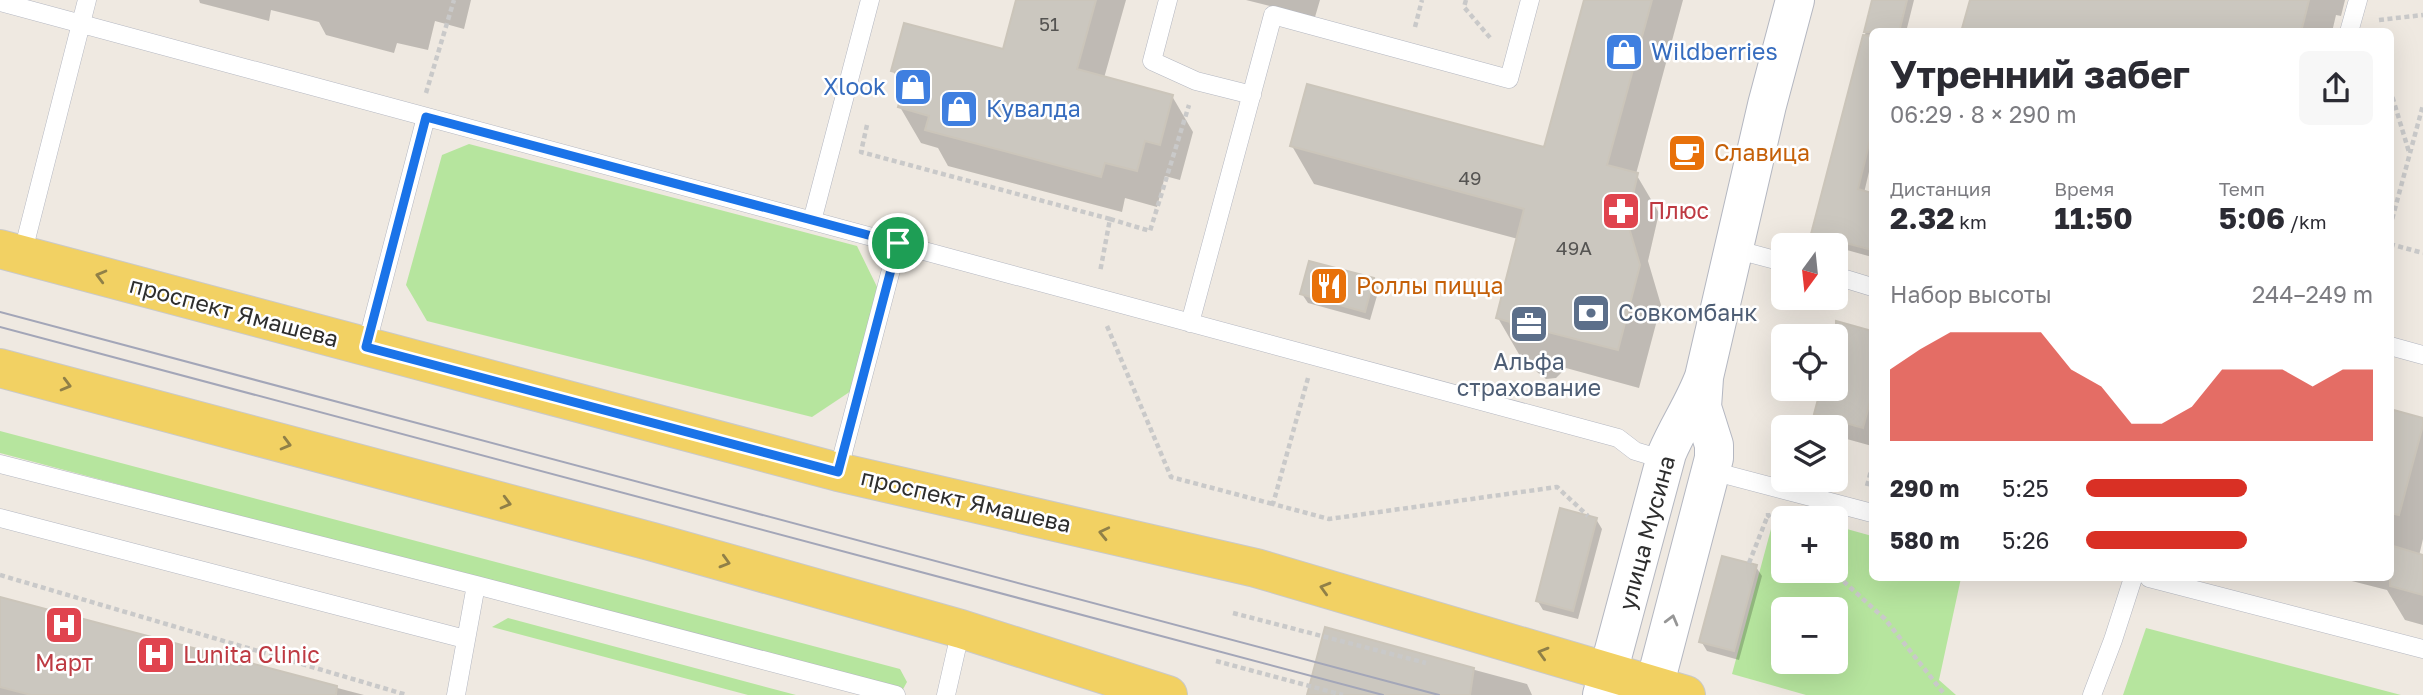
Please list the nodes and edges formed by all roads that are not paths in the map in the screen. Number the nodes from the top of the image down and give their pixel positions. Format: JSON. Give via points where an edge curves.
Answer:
{"nodes":[{"id":1,"x":87,"y":0,"type":"edge"},
{"id":2,"x":870,"y":0,"type":"edge"},
{"id":3,"x":1168,"y":0,"type":"edge"},
{"id":4,"x":1530,"y":0,"type":"edge"},
{"id":5,"x":1795,"y":0,"type":"edge"},
{"id":6,"x":2358,"y":0,"type":"edge"},
{"id":7,"x":0,"y":2,"type":"edge"},
{"id":8,"x":81,"y":24,"type":"junction"},
{"id":9,"x":2350,"y":27,"type":"edge"},
{"id":10,"x":1252,"y":95,"type":"junction"},
{"id":11,"x":423,"y":116,"type":"junction"},
{"id":12,"x":812,"y":221,"type":"junction"},
{"id":13,"x":898,"y":243,"type":"junction"},
{"id":14,"x":1734,"y":249,"type":"junction"},
{"id":15,"x":11,"y":252,"type":"edge"},
{"id":16,"x":1771,"y":259,"type":"edge"},
{"id":17,"x":1848,"y":280,"type":"edge"},
{"id":18,"x":1869,"y":286,"type":"edge"},
{"id":19,"x":1190,"y":323,"type":"junction"},
{"id":20,"x":366,"y":347,"type":"junction"},
{"id":21,"x":2394,"y":347,"type":"edge"},
{"id":22,"x":2423,"y":355,"type":"edge"},
{"id":23,"x":0,"y":368,"type":"edge"},
{"id":24,"x":1704,"y":377,"type":"junction"},
{"id":25,"x":1665,"y":460,"type":"junction"},
{"id":26,"x":0,"y":464,"type":"edge"},
{"id":27,"x":1712,"y":471,"type":"junction"},
{"id":28,"x":838,"y":472,"type":"junction"},
{"id":29,"x":1869,"y":512,"type":"edge"},
{"id":30,"x":0,"y":518,"type":"edge"},
{"id":31,"x":2132,"y":581,"type":"edge"},
{"id":32,"x":2173,"y":581,"type":"edge"},
{"id":33,"x":476,"y":584,"type":"junction"},
{"id":34,"x":2197,"y":584,"type":"edge"},
{"id":35,"x":961,"y":629,"type":"junction"},
{"id":36,"x":465,"y":639,"type":"junction"},
{"id":37,"x":2423,"y":649,"type":"edge"},
{"id":38,"x":1605,"y":684,"type":"edge"},
{"id":39,"x":1664,"y":692,"type":"edge"},
{"id":40,"x":456,"y":695,"type":"edge"},
{"id":41,"x":896,"y":695,"type":"edge"},
{"id":42,"x":946,"y":695,"type":"edge"},
{"id":43,"x":1168,"y":695,"type":"edge"},
{"id":44,"x":2092,"y":695,"type":"edge"}],
"edges":[{"from":1,"to":8,"type":"lane"},
{"from":2,"to":12,"type":"lane"},
{"from":3,"to":10,"type":"lane","via":[[1152,61],[1196,81]]},
{"from":4,"to":10,"type":"lane","via":[[1509,79],[1273,15]]},
{"from":5,"to":14,"type":"street","name":"улица Мусина"},
{"from":6,"to":9,"type":"lane"},
{"from":7,"to":8,"type":"lane"},
{"from":8,"to":11,"type":"lane"},
{"from":8,"to":15,"type":"lane"},
{"from":10,"to":19,"type":"lane"},
{"from":11,"to":12,"type":"lane"},
{"from":11,"to":20,"type":"lane"},
{"from":12,"to":13,"type":"lane"},
{"from":13,"to":19,"type":"lane"},
{"from":13,"to":28,"type":"lane"},
{"from":14,"to":16,"type":"lane"},
{"from":14,"to":24,"type":"street","name":"улица Мусина"},
{"from":20,"to":15,"type":"main road","name":"проспект Ямашева","one_way":true},
{"from":17,"to":18,"type":"lane"},
{"from":19,"to":25,"type":"lane","via":[[1618,438],[1635,452]]},
{"from":20,"to":28,"type":"main road","name":"проспект Ямашева"},
{"from":21,"to":22,"type":"lane"},
{"from":23,"to":35,"type":"main road","one_way":true},
{"from":24,"to":25,"type":"street","name":"улица Мусина"},
{"from":24,"to":27,"type":"street","name":"улица Мусина","via":[[1702,407],[1714,445]]},
{"from":25,"to":38,"type":"street","name":"улица Мусина"},
{"from":26,"to":33,"type":"lane"},
{"from":27,"to":29,"type":"lane"},
{"from":39,"to":27,"type":"street","name":"улица Мусина","one_way":true},
{"from":38,"to":28,"type":"main road","name":"проспект Ямашева","one_way":true,"via":[[1256,568]]},
{"from":30,"to":36,"type":"lane"},
{"from":31,"to":44,"type":"lane"},
{"from":32,"to":34,"type":"lane"},
{"from":33,"to":36,"type":"lane"},
{"from":33,"to":41,"type":"lane"},
{"from":34,"to":37,"type":"lane"},
{"from":35,"to":42,"type":"lane"},
{"from":35,"to":43,"type":"main road"},
{"from":36,"to":40,"type":"lane"},
{"from":38,"to":39,"type":"main road","name":"проспект Ямашева"}]}
